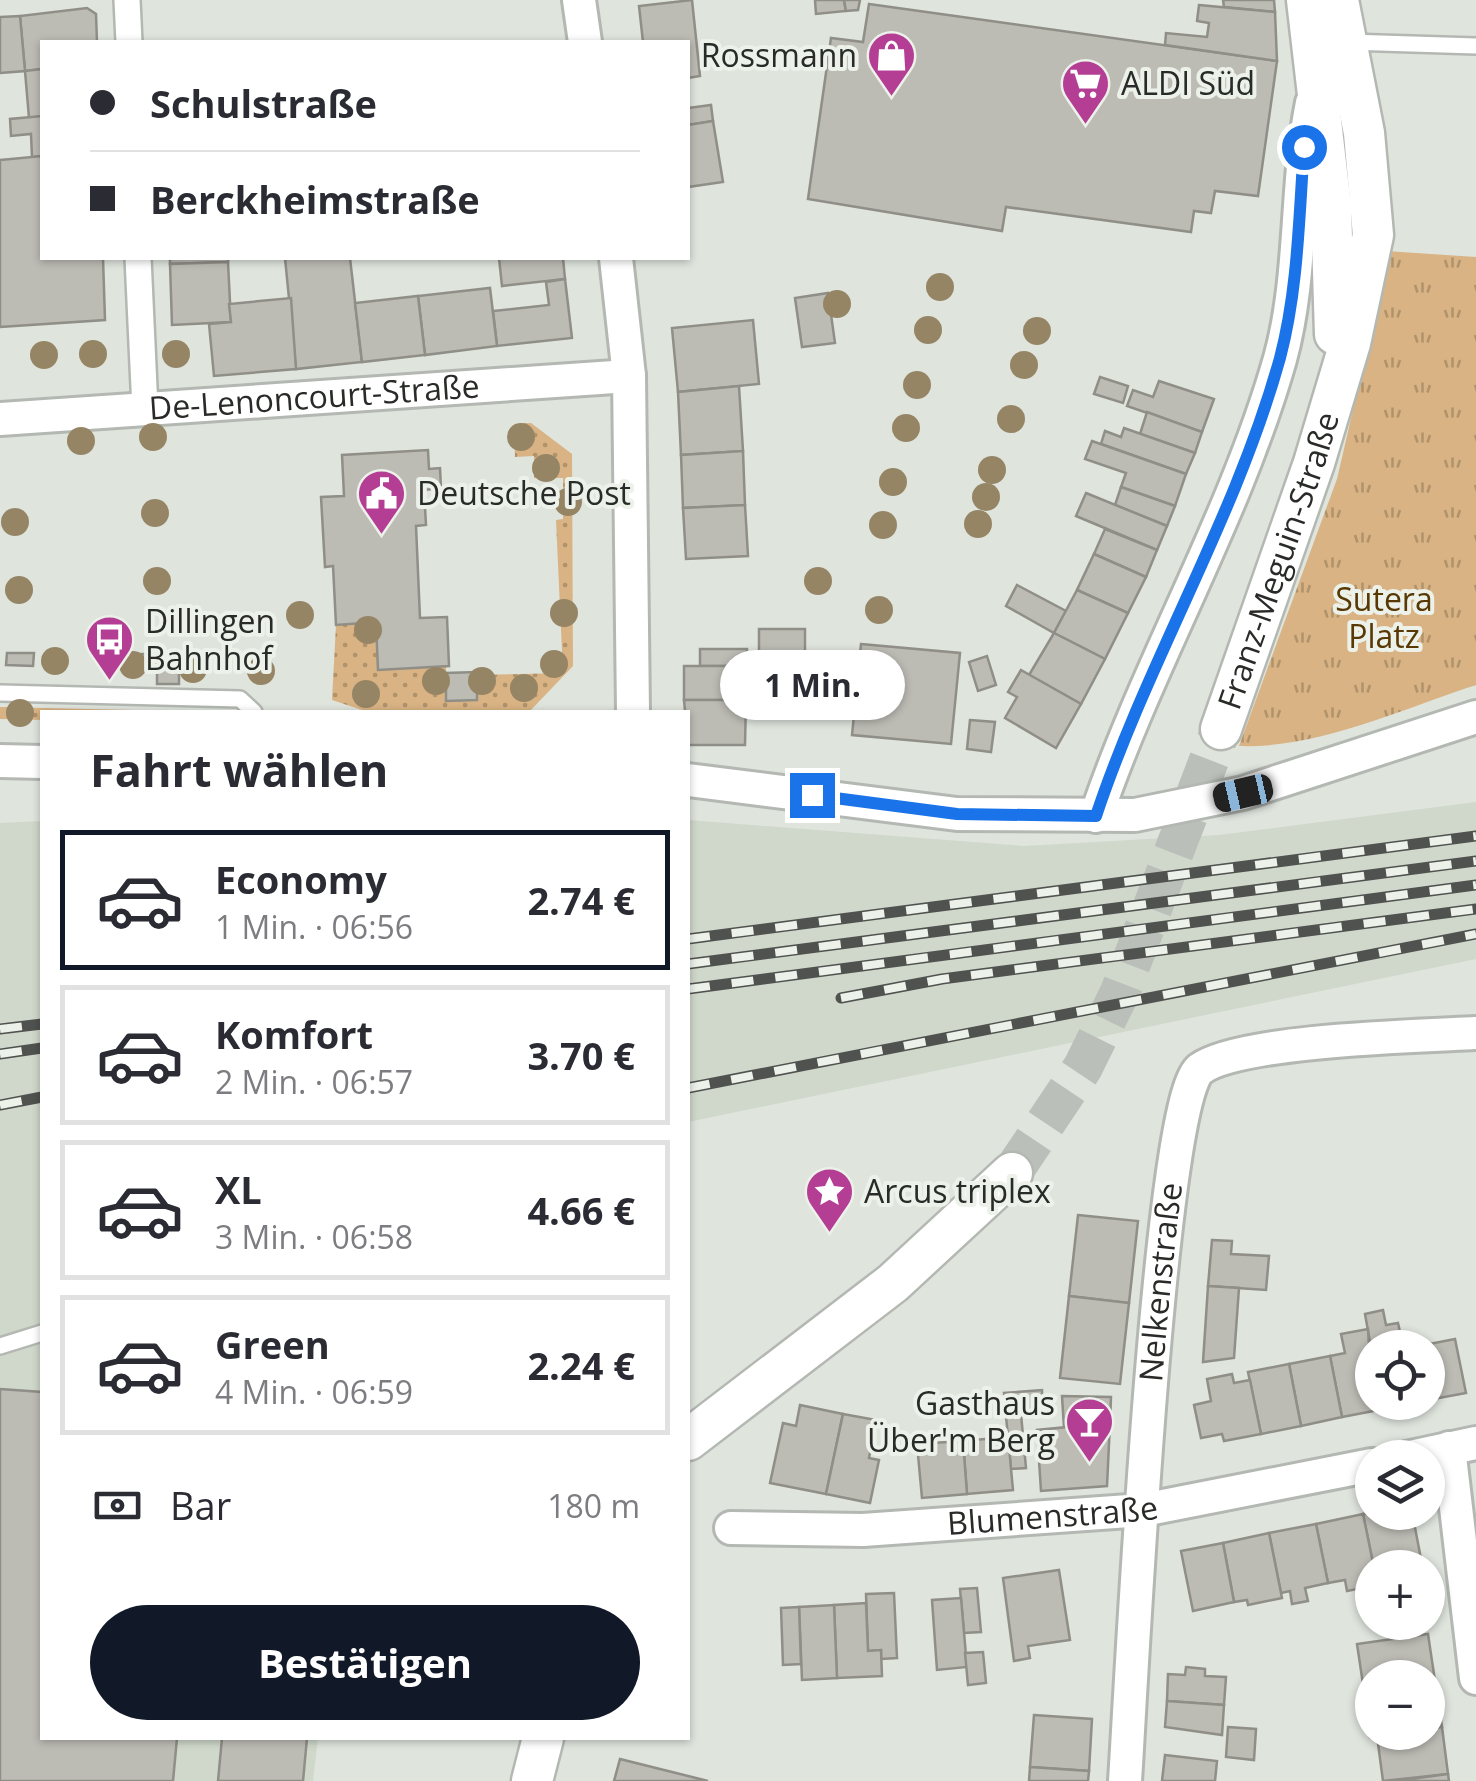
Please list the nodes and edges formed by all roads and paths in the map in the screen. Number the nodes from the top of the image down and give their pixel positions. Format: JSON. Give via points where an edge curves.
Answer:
{"nodes":[{"id":1,"x":127,"y":0,"type":"edge"},
{"id":2,"x":579,"y":0,"type":"edge"},
{"id":3,"x":1307,"y":0,"type":"edge"},
{"id":4,"x":1338,"y":0,"type":"edge"},
{"id":5,"x":129,"y":40,"type":"edge"},
{"id":6,"x":585,"y":40,"type":"edge"},
{"id":7,"x":1348,"y":42,"type":"junction"},
{"id":8,"x":1476,"y":46,"type":"edge"},
{"id":9,"x":1316,"y":84,"type":"junction"},
{"id":10,"x":138,"y":260,"type":"edge"},
{"id":11,"x":616,"y":260,"type":"edge"},
{"id":12,"x":629,"y":376,"type":"junction"},
{"id":13,"x":1335,"y":393,"type":"junction"},
{"id":14,"x":145,"y":409,"type":"junction"},
{"id":15,"x":0,"y":419,"type":"edge"},
{"id":16,"x":0,"y":693,"type":"edge"},
{"id":17,"x":252,"y":710,"type":"edge"},
{"id":18,"x":633,"y":710,"type":"edge"},
{"id":19,"x":1476,"y":717,"type":"edge"},
{"id":20,"x":1222,"y":729,"type":"tunnel mouth"},
{"id":21,"x":0,"y":762,"type":"edge"},
{"id":22,"x":40,"y":762,"type":"edge"},
{"id":23,"x":690,"y":780,"type":"edge"},
{"id":24,"x":1096,"y":816,"type":"junction"},
{"id":25,"x":1476,"y":1033,"type":"edge"},
{"id":26,"x":1012,"y":1172,"type":"tunnel mouth"},
{"id":27,"x":40,"y":1333,"type":"edge"},
{"id":28,"x":0,"y":1346,"type":"edge"},
{"id":29,"x":690,"y":1438,"type":"edge"},
{"id":30,"x":1463,"y":1446,"type":"edge"},
{"id":31,"x":1355,"y":1467,"type":"edge"},
{"id":32,"x":1143,"y":1510,"type":"junction"},
{"id":33,"x":731,"y":1528,"type":"dead end"},
{"id":34,"x":1476,"y":1678,"type":"edge"},
{"id":35,"x":542,"y":1740,"type":"edge"},
{"id":36,"x":532,"y":1781,"type":"edge"},
{"id":37,"x":1125,"y":1781,"type":"edge"}],
"edges":[{"from":1,"to":5,"type":"street"},
{"from":2,"to":6,"type":"street"},
{"from":3,"to":9,"type":"street","name":"Franz-Meguin-Straße"},
{"from":4,"to":7,"type":"street","name":"Franz-Meguin-Straße"},
{"from":7,"to":8,"type":"lane"},
{"from":7,"to":13,"type":"street","name":"Franz-Meguin-Straße","via":[[1373,235]]},
{"from":9,"to":13,"type":"street","name":"Franz-Meguin-Straße","via":[[1331,207]]},
{"from":9,"to":24,"type":"street","via":[[1280,357],[1236,484],[1126,726]]},
{"from":10,"to":14,"type":"street"},
{"from":11,"to":12,"type":"street"},
{"from":12,"to":14,"type":"street","name":"De-Lenoncourt-Straße"},
{"from":12,"to":18,"type":"street"},
{"from":13,"to":20,"type":"street","name":"Franz-Meguin-Straße"},
{"from":14,"to":15,"type":"street","name":"De-Lenoncourt-Straße"},
{"from":16,"to":17,"type":"lane","via":[[240,698]]},
{"from":19,"to":24,"type":"street","via":[[1243,793],[1152,813]]},
{"from":21,"to":22,"type":"street"},
{"from":23,"to":24,"type":"street","via":[[957,814]]},
{"from":25,"to":32,"type":"street","name":"Nelkenstraße","via":[[1350,1040],[1218,1058],[1196,1072],[1185,1094],[1168,1202]]},
{"from":26,"to":29,"type":"street","via":[[893,1283]]},
{"from":27,"to":28,"type":"lane"},
{"from":30,"to":34,"type":"street"},
{"from":31,"to":32,"type":"street","name":"Blumenstraße"},
{"from":32,"to":33,"type":"street","name":"Blumenstraße","via":[[863,1530]]},
{"from":32,"to":37,"type":"street","name":"Nelkenstraße"},
{"from":35,"to":36,"type":"street"}]}
